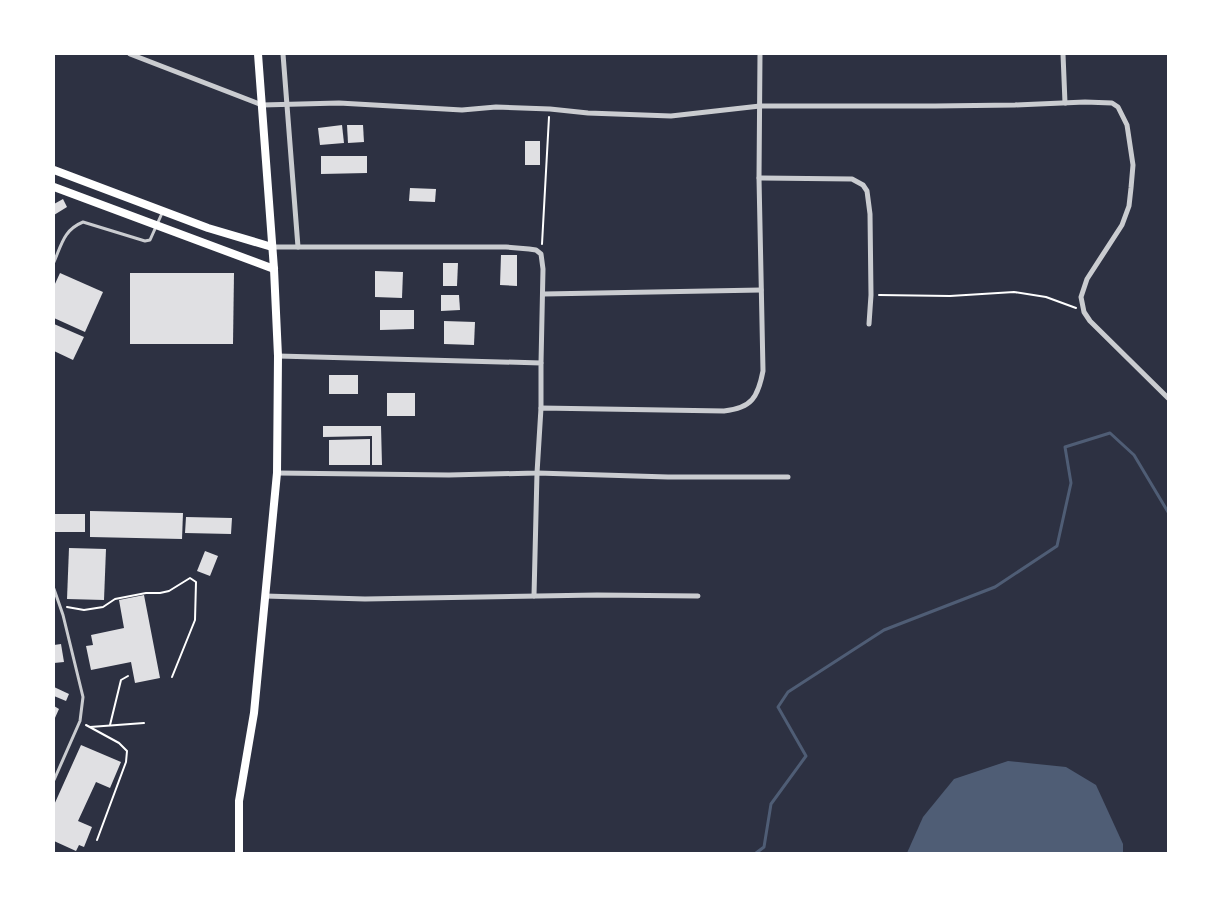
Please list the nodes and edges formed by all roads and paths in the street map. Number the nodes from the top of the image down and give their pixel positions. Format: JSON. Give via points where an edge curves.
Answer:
{"nodes":[{"id":1,"x":130,"y":54,"type":"edge"},
{"id":2,"x":258,"y":54,"type":"edge"},
{"id":3,"x":283,"y":54,"type":"edge"},
{"id":4,"x":760,"y":54,"type":"edge"},
{"id":5,"x":1063,"y":54,"type":"edge"},
{"id":6,"x":287,"y":104,"type":"junction"},
{"id":7,"x":1065,"y":104,"type":"junction"},
{"id":8,"x":262,"y":105,"type":"junction"},
{"id":9,"x":760,"y":106,"type":"junction"},
{"id":10,"x":550,"y":109,"type":"junction"},
{"id":11,"x":54,"y":170,"type":"edge"},
{"id":12,"x":758,"y":178,"type":"junction"},
{"id":13,"x":54,"y":187,"type":"edge"},
{"id":14,"x":101,"y":188,"type":"junction"},
{"id":15,"x":97,"y":203,"type":"junction"},
{"id":16,"x":163,"y":211,"type":"junction"},
{"id":17,"x":156,"y":226,"type":"junction"},
{"id":18,"x":272,"y":247,"type":"junction"},
{"id":19,"x":298,"y":247,"type":"junction"},
{"id":20,"x":541,"y":254,"type":"junction"},
{"id":21,"x":54,"y":262,"type":"edge"},
{"id":22,"x":274,"y":269,"type":"junction"},
{"id":23,"x":761,"y":290,"type":"junction"},
{"id":24,"x":544,"y":294,"type":"junction"},
{"id":25,"x":871,"y":295,"type":"junction"},
{"id":26,"x":1084,"y":312,"type":"junction"},
{"id":27,"x":869,"y":324,"type":"dead end"},
{"id":28,"x":278,"y":356,"type":"junction"},
{"id":29,"x":541,"y":363,"type":"junction"},
{"id":30,"x":1168,"y":398,"type":"edge"},
{"id":31,"x":541,"y":408,"type":"junction"},
{"id":32,"x":277,"y":473,"type":"junction"},
{"id":33,"x":538,"y":473,"type":"junction"},
{"id":34,"x":788,"y":477,"type":"dead end"},
{"id":35,"x":54,"y":589,"type":"edge"},
{"id":36,"x":266,"y":596,"type":"junction"},
{"id":37,"x":534,"y":596,"type":"junction"},
{"id":38,"x":698,"y":596,"type":"dead end"},
{"id":39,"x":60,"y":605,"type":"junction"},
{"id":40,"x":128,"y":676,"type":"dead end"},
{"id":41,"x":172,"y":677,"type":"dead end"},
{"id":42,"x":80,"y":721,"type":"junction"},
{"id":43,"x":144,"y":723,"type":"dead end"},
{"id":44,"x":110,"y":725,"type":"junction"},
{"id":45,"x":87,"y":727,"type":"junction"},
{"id":46,"x":54,"y":780,"type":"edge"},
{"id":47,"x":97,"y":840,"type":"dead end"},
{"id":48,"x":239,"y":853,"type":"edge"}],
"edges":[{"from":1,"to":8,"type":"street"},
{"from":2,"to":8,"type":"main road"},
{"from":3,"to":6,"type":"street"},
{"from":4,"to":9,"type":"street"},
{"from":5,"to":7,"type":"street"},
{"from":6,"to":8,"type":"street"},
{"from":6,"to":10,"type":"street","via":[[339,103],[462,110],[496,107]]},
{"from":6,"to":19,"type":"street"},
{"from":7,"to":9,"type":"street"},
{"from":7,"to":26,"type":"street","via":[[1112,103],[1123,115],[1132,148],[1129,206],[1122,225],[1087,279],[1082,297]]},
{"from":8,"to":18,"type":"main road"},
{"from":9,"to":10,"type":"street","via":[[670,116]]},
{"from":9,"to":12,"type":"street"},
{"from":10,"to":20,"type":"path"},
{"from":11,"to":14,"type":"main road"},
{"from":12,"to":23,"type":"street"},
{"from":12,"to":25,"type":"street","via":[[852,179],[863,185],[870,214]]},
{"from":13,"to":15,"type":"main road"},
{"from":14,"to":15,"type":"main road"},
{"from":14,"to":16,"type":"main road"},
{"from":15,"to":17,"type":"main road"},
{"from":16,"to":17,"type":"lane"},
{"from":16,"to":18,"type":"main road"},
{"from":17,"to":21,"type":"lane","via":[[150,240],[145,241],[83,222],[67,232]]},
{"from":17,"to":22,"type":"main road"},
{"from":18,"to":19,"type":"street"},
{"from":18,"to":22,"type":"main road"},
{"from":19,"to":20,"type":"street","via":[[506,247],[536,250]]},
{"from":20,"to":24,"type":"street"},
{"from":22,"to":28,"type":"main road"},
{"from":23,"to":24,"type":"street"},
{"from":23,"to":31,"type":"street","via":[[763,372],[756,396],[744,406],[716,411]]},
{"from":24,"to":29,"type":"street"},
{"from":25,"to":26,"type":"path","via":[[950,296],[1014,292],[1046,297]]},
{"from":25,"to":27,"type":"street"},
{"from":26,"to":30,"type":"street"},
{"from":28,"to":29,"type":"street"},
{"from":28,"to":32,"type":"main road"},
{"from":29,"to":31,"type":"street"},
{"from":31,"to":33,"type":"street"},
{"from":32,"to":33,"type":"street","via":[[449,476]]},
{"from":32,"to":36,"type":"main road"},
{"from":33,"to":34,"type":"street"},
{"from":33,"to":37,"type":"street"},
{"from":35,"to":39,"type":"lane"},
{"from":36,"to":37,"type":"street","via":[[365,599]]},
{"from":36,"to":48,"type":"main road","via":[[254,713],[239,801]]},
{"from":37,"to":38,"type":"street"},
{"from":39,"to":41,"type":"path","via":[[84,610],[103,608],[115,600],[169,591],[190,578],[196,582],[195,620]]},
{"from":39,"to":42,"type":"lane","via":[[83,697]]},
{"from":40,"to":44,"type":"path","via":[[121,680]]},
{"from":42,"to":45,"type":"path"},
{"from":42,"to":46,"type":"lane"},
{"from":43,"to":44,"type":"path"},
{"from":44,"to":45,"type":"path"},
{"from":45,"to":47,"type":"path","via":[[119,743],[127,751],[126,762]]}]}
